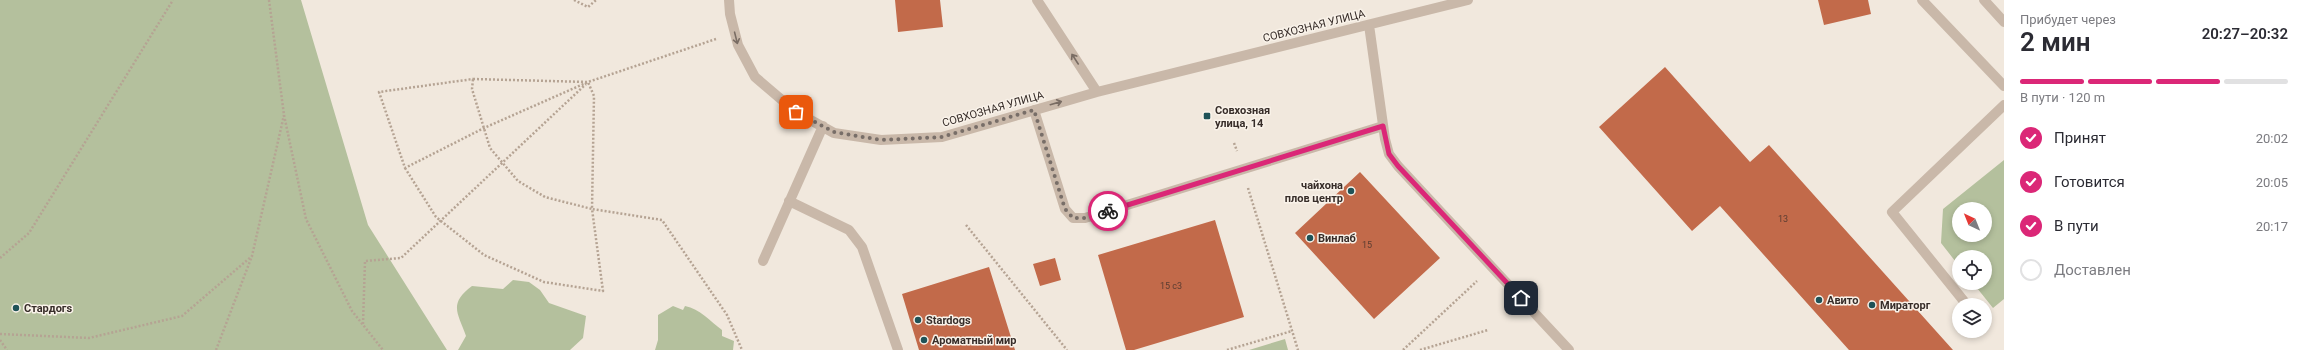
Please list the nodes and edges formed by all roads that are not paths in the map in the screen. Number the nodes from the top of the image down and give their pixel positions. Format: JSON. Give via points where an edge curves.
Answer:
{"nodes":[{"id":1,"x":729,"y":0,"type":"edge"},
{"id":2,"x":1037,"y":0,"type":"edge"},
{"id":3,"x":1468,"y":0,"type":"edge"},
{"id":4,"x":1922,"y":0,"type":"edge"},
{"id":5,"x":1984,"y":0,"type":"edge"},
{"id":6,"x":1453,"y":2,"type":"edge"},
{"id":7,"x":2004,"y":22,"type":"edge"},
{"id":8,"x":1369,"y":25,"type":"junction"},
{"id":9,"x":2004,"y":86,"type":"edge"},
{"id":10,"x":1096,"y":92,"type":"junction"},
{"id":11,"x":2004,"y":105,"type":"edge"},
{"id":12,"x":1034,"y":110,"type":"junction"},
{"id":13,"x":823,"y":126,"type":"junction"},
{"id":14,"x":1383,"y":126,"type":"junction"},
{"id":15,"x":789,"y":201,"type":"junction"},
{"id":16,"x":763,"y":261,"type":"dead end"},
{"id":17,"x":1961,"y":298,"type":"edge"},
{"id":18,"x":898,"y":350,"type":"edge"},
{"id":19,"x":1569,"y":350,"type":"edge"}],
"edges":[{"from":1,"to":13,"type":"street","name":"СОВХОЗНАЯ УЛИЦА","one_way":true,"via":[[738,45],[755,77],[796,112]]},
{"from":10,"to":2,"type":"street","one_way":true},
{"from":3,"to":6,"type":"street","name":"СОВХОЗНАЯ УЛИЦА"},
{"from":4,"to":9,"type":"street"},
{"from":5,"to":7,"type":"street"},
{"from":6,"to":8,"type":"street","name":"СОВХОЗНАЯ УЛИЦА"},
{"from":8,"to":10,"type":"street","name":"СОВХОЗНАЯ УЛИЦА"},
{"from":8,"to":14,"type":"street"},
{"from":12,"to":10,"type":"street","name":"СОВХОЗНАЯ УЛИЦА","one_way":true},
{"from":11,"to":17,"type":"street","via":[[1892,212]]},
{"from":12,"to":13,"type":"street","name":"СОВХОЗНАЯ УЛИЦА","via":[[942,137],[881,140],[834,132]]},
{"from":12,"to":14,"type":"street","via":[[1065,209],[1073,218],[1085,218]]},
{"from":13,"to":15,"type":"street"},
{"from":14,"to":19,"type":"street","via":[[1389,154],[1398,166]]},
{"from":15,"to":16,"type":"street"},
{"from":15,"to":18,"type":"street","via":[[849,230],[862,247]]}]}
